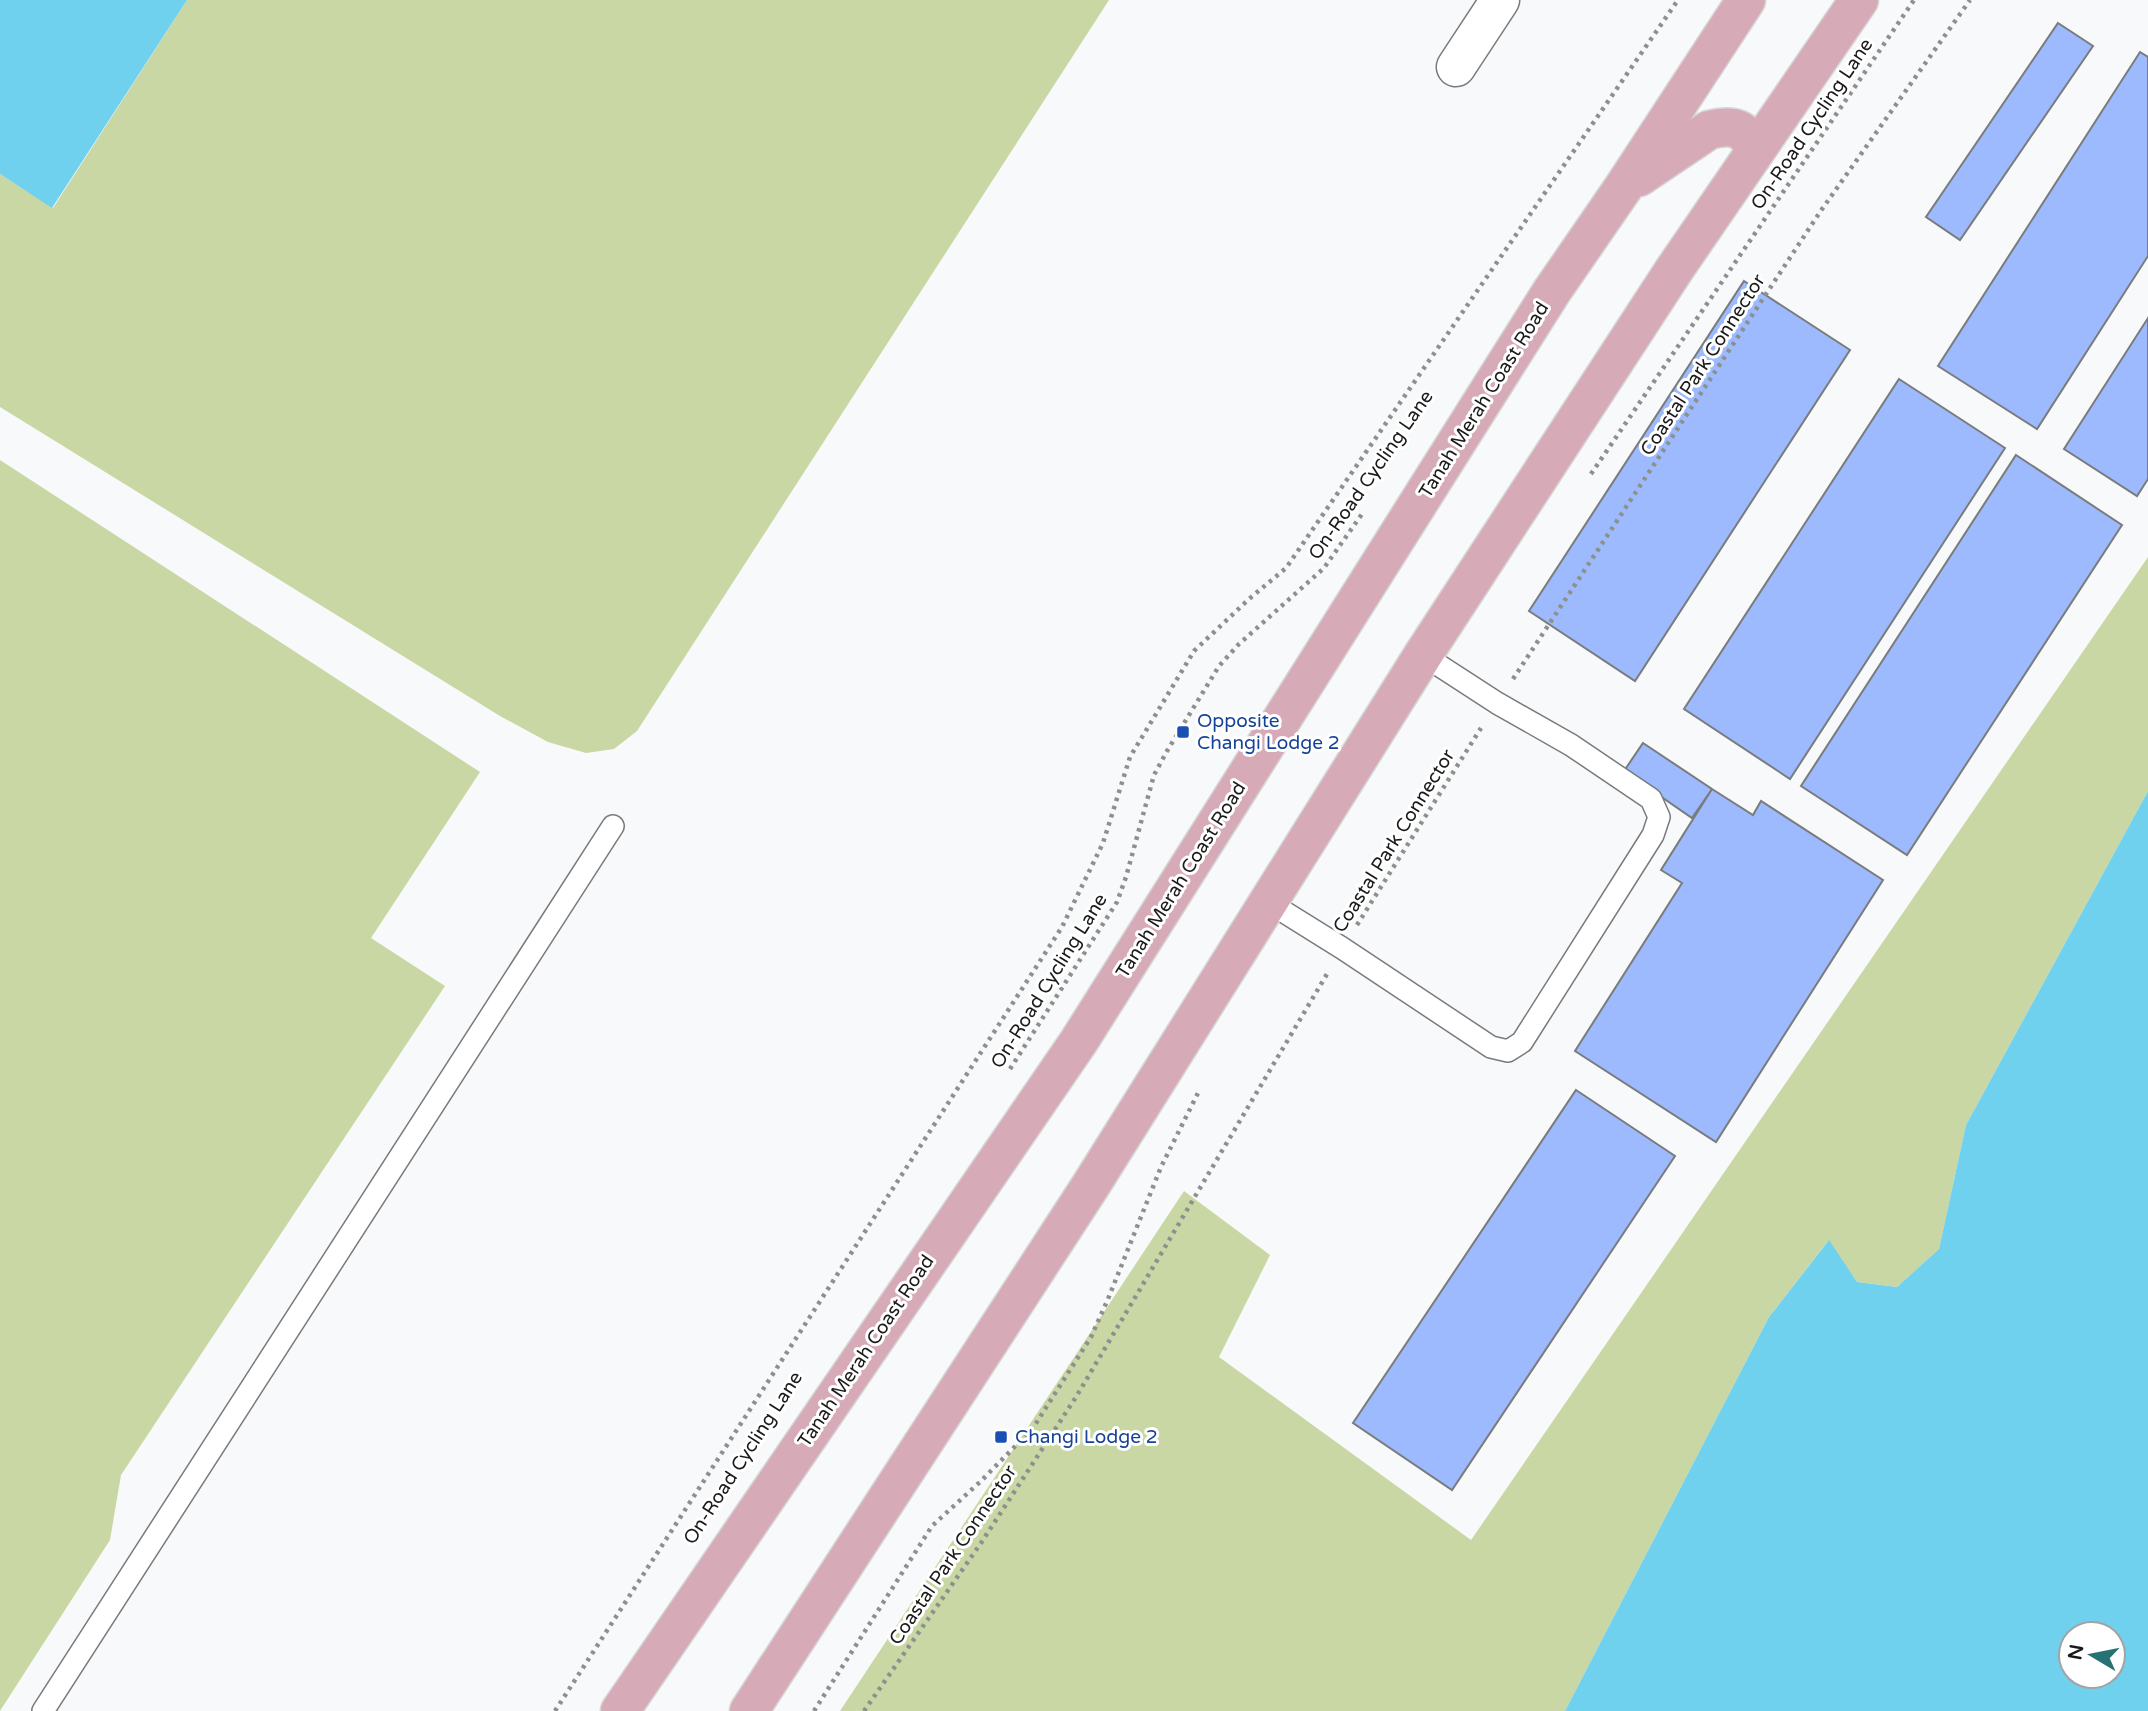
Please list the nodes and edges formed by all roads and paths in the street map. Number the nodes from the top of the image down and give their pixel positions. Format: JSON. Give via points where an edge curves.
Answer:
{"nodes":[{"id":1,"x":1500,"y":0,"type":"edge"},
{"id":2,"x":1678,"y":0,"type":"edge"},
{"id":3,"x":1746,"y":0,"type":"edge"},
{"id":4,"x":1859,"y":0,"type":"edge"},
{"id":5,"x":1914,"y":0,"type":"edge"},
{"id":6,"x":1970,"y":0,"type":"edge"},
{"id":7,"x":1456,"y":67,"type":"dead end"},
{"id":8,"x":1755,"y":152,"type":"junction"},
{"id":9,"x":1623,"y":188,"type":"junction"},
{"id":10,"x":1586,"y":481,"type":"dead end"},
{"id":11,"x":1368,"y":506,"type":"dead end"},
{"id":12,"x":1423,"y":655,"type":"junction"},
{"id":13,"x":1497,"y":703,"type":"junction"},
{"id":14,"x":613,"y":826,"type":"dead end"},
{"id":15,"x":1268,"y":902,"type":"junction"},
{"id":16,"x":1342,"y":948,"type":"junction"},
{"id":17,"x":1004,"y":1078,"type":"dead end"},
{"id":18,"x":1202,"y":1084,"type":"dead end"},
{"id":19,"x":43,"y":1711,"type":"edge"},
{"id":20,"x":555,"y":1711,"type":"edge"},
{"id":21,"x":620,"y":1711,"type":"edge"},
{"id":22,"x":750,"y":1711,"type":"edge"},
{"id":23,"x":814,"y":1711,"type":"edge"},
{"id":24,"x":864,"y":1711,"type":"edge"}],
"edges":[{"from":1,"to":7,"type":"street"},
{"from":2,"to":20,"type":"path","via":[[1286,569],[1194,651],[1130,757],[1103,843],[1062,927]]},
{"from":3,"to":9,"type":"main road","name":"Tanah Merah Coast Road"},
{"from":4,"to":8,"type":"main road"},
{"from":5,"to":10,"type":"path","name":"On-Road Cycling Lane"},
{"from":6,"to":13,"type":"path","name":"Coastal Park Connector","via":[[1820,212]]},
{"from":8,"to":9,"type":"main road","via":[[1749,137],[1739,129],[1709,130]]},
{"from":8,"to":12,"type":"main road"},
{"from":9,"to":21,"type":"main road","name":"Tanah Merah Coast Road","via":[[1552,291],[1079,1041]]},
{"from":11,"to":17,"type":"path","name":"On-Road Cycling Lane","via":[[1324,568],[1219,666],[1154,775],[1117,902]]},
{"from":12,"to":13,"type":"lane"},
{"from":12,"to":15,"type":"main road"},
{"from":13,"to":16,"type":"path","name":"Coastal Park Connector"},
{"from":13,"to":16,"type":"lane","via":[[1651,799],[1659,817],[1653,835],[1522,1042],[1508,1051],[1491,1047]]},
{"from":14,"to":19,"type":"lane"},
{"from":15,"to":16,"type":"lane"},
{"from":15,"to":22,"type":"main road","via":[[1091,1185]]},
{"from":16,"to":24,"type":"path","name":"Coastal Park Connector","via":[[1076,1397]]},
{"from":18,"to":23,"type":"path","via":[[1161,1167],[1091,1337],[1033,1428],[932,1526]]}]}
